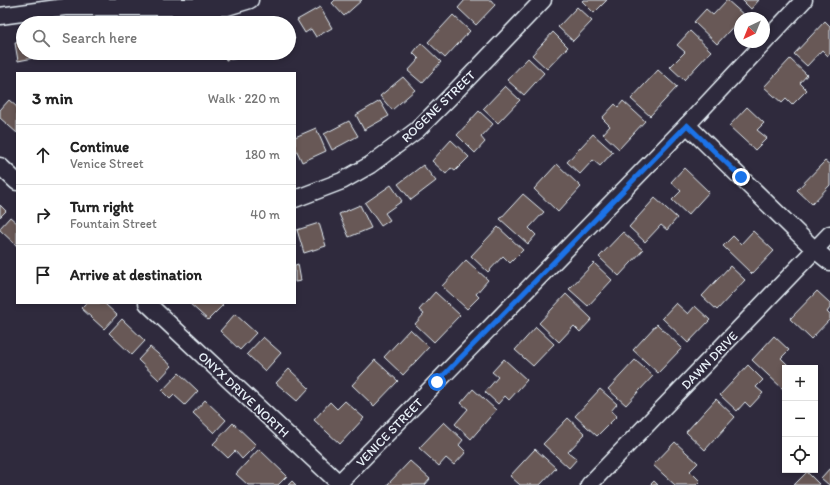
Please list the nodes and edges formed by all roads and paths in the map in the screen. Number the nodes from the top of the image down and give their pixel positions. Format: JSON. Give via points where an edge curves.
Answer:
{"nodes":[{"id":1,"x":250,"y":0,"type":"edge"},
{"id":2,"x":543,"y":0,"type":"edge"},
{"id":3,"x":804,"y":0,"type":"edge"},
{"id":4,"x":0,"y":16,"type":"edge"},
{"id":5,"x":687,"y":125,"type":"junction"},
{"id":6,"x":0,"y":166,"type":"edge"},
{"id":7,"x":16,"y":181,"type":"edge"},
{"id":8,"x":296,"y":199,"type":"edge"},
{"id":9,"x":830,"y":234,"type":"edge"},
{"id":10,"x":815,"y":250,"type":"junction"},
{"id":11,"x":830,"y":262,"type":"edge"},
{"id":12,"x":148,"y":304,"type":"edge"},
{"id":13,"x":340,"y":484,"type":"edge"},
{"id":14,"x":589,"y":485,"type":"edge"}],
"edges":[{"from":1,"to":4,"type":"street","via":[[227,7],[65,7]]},
{"from":2,"to":8,"type":"street","name":"ROGENE STREET","via":[[417,130],[370,165],[342,181]]},
{"from":3,"to":5,"type":"street","name":"VENICE STREET"},
{"from":5,"to":10,"type":"street"},
{"from":5,"to":13,"type":"street","name":"VENICE STREET"},
{"from":6,"to":7,"type":"street"},
{"from":9,"to":10,"type":"street","name":"DAWN DRIVE"},
{"from":10,"to":11,"type":"street"},
{"from":10,"to":14,"type":"street","name":"DAWN DRIVE"},
{"from":12,"to":13,"type":"street","name":"ONYX DRIVE NORTH"}]}
